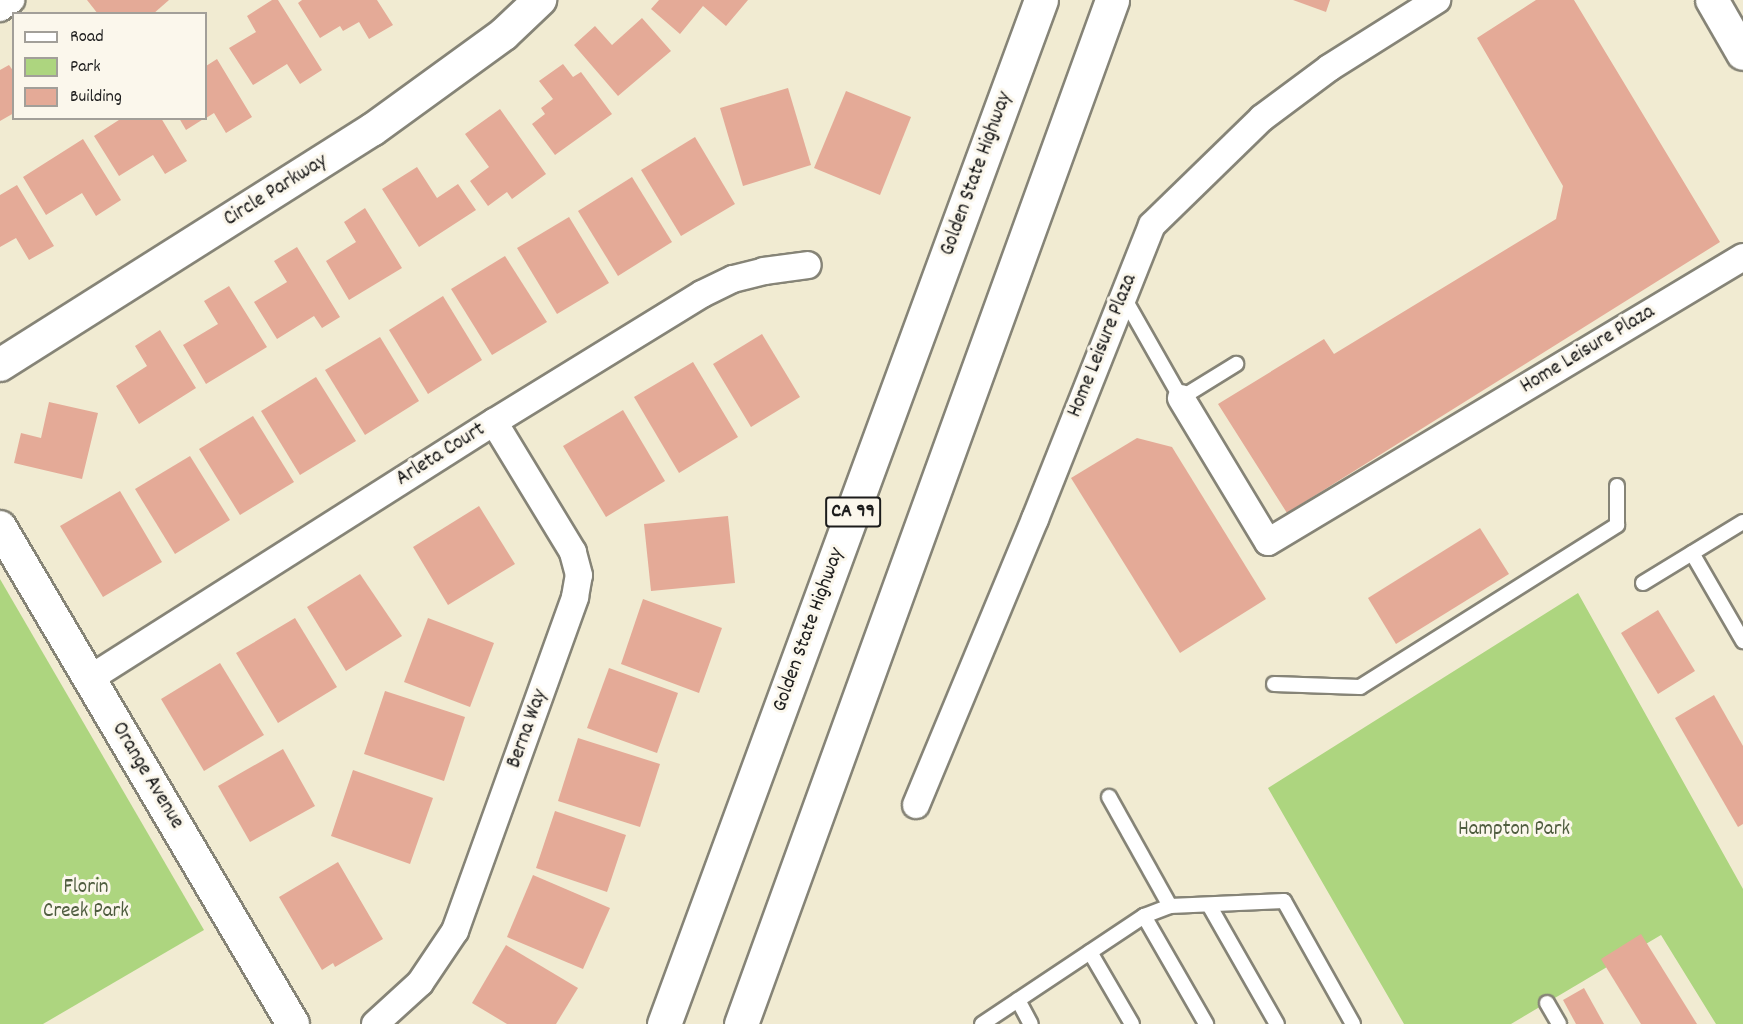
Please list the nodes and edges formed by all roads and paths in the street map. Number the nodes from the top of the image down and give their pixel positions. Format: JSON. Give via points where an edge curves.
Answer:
{"nodes":[{"id":1,"x":11,"y":0,"type":"edge"},
{"id":2,"x":540,"y":0,"type":"edge"},
{"id":3,"x":1041,"y":0,"type":"edge"},
{"id":4,"x":1112,"y":0,"type":"edge"},
{"id":5,"x":1437,"y":0,"type":"edge"},
{"id":6,"x":1712,"y":0,"type":"edge"},
{"id":7,"x":0,"y":8,"type":"edge"},
{"id":8,"x":1743,"y":54,"type":"edge"},
{"id":9,"x":1743,"y":257,"type":"edge"},
{"id":10,"x":808,"y":265,"type":"dead end"},
{"id":11,"x":1123,"y":296,"type":"junction"},
{"id":12,"x":1236,"y":364,"type":"dead end"},
{"id":13,"x":0,"y":365,"type":"edge"},
{"id":14,"x":1182,"y":398,"type":"junction"},
{"id":15,"x":494,"y":422,"type":"junction"},
{"id":16,"x":1617,"y":486,"type":"dead end"},
{"id":17,"x":1743,"y":522,"type":"edge"},
{"id":18,"x":0,"y":527,"type":"edge"},
{"id":19,"x":1692,"y":553,"type":"junction"},
{"id":20,"x":1643,"y":583,"type":"dead end"},
{"id":21,"x":1743,"y":641,"type":"edge"},
{"id":22,"x":89,"y":679,"type":"junction"},
{"id":23,"x":1274,"y":684,"type":"dead end"},
{"id":24,"x":1109,"y":797,"type":"dead end"},
{"id":25,"x":916,"y":805,"type":"dead end"},
{"id":26,"x":1209,"y":905,"type":"junction"},
{"id":27,"x":1170,"y":906,"type":"junction"},
{"id":28,"x":1144,"y":916,"type":"junction"},
{"id":29,"x":1090,"y":952,"type":"junction"},
{"id":30,"x":1018,"y":1000,"type":"junction"},
{"id":31,"x":1547,"y":1003,"type":"dead end"},
{"id":32,"x":293,"y":1024,"type":"edge"},
{"id":33,"x":375,"y":1024,"type":"edge"},
{"id":34,"x":664,"y":1024,"type":"edge"},
{"id":35,"x":741,"y":1024,"type":"edge"},
{"id":36,"x":982,"y":1024,"type":"edge"},
{"id":37,"x":1031,"y":1024,"type":"edge"},
{"id":38,"x":1132,"y":1024,"type":"edge"},
{"id":39,"x":1206,"y":1024,"type":"edge"},
{"id":40,"x":1277,"y":1024,"type":"edge"},
{"id":41,"x":1353,"y":1024,"type":"edge"},
{"id":42,"x":1559,"y":1024,"type":"edge"}],
"edges":[{"from":1,"to":7,"type":"street"},
{"from":2,"to":13,"type":"street","name":"Circle Parkway","via":[[504,34],[372,130]]},
{"from":3,"to":34,"type":"highway","name":"Golden State Highway","number":"CA 99"},
{"from":4,"to":35,"type":"highway"},
{"from":5,"to":11,"type":"street","name":"Home Leisure Plaza","via":[[1329,68],[1262,118],[1152,225]]},
{"from":6,"to":8,"type":"street"},
{"from":9,"to":14,"type":"street","name":"Home Leisure Plaza","via":[[1268,542]]},
{"from":10,"to":15,"type":"street","name":"Arleta Court","via":[[733,279],[702,294]]},
{"from":11,"to":14,"type":"lane"},
{"from":11,"to":25,"type":"street","name":"Home Leisure Plaza"},
{"from":12,"to":14,"type":"lane"},
{"from":15,"to":22,"type":"street","name":"Arleta Court"},
{"from":15,"to":33,"type":"street","name":"Berna Way","via":[[573,552],[579,575],[575,597],[455,931],[420,983]]},
{"from":16,"to":23,"type":"lane","via":[[1617,525],[1360,687]]},
{"from":17,"to":19,"type":"lane"},
{"from":18,"to":22,"type":"street","name":"Orange Avenue"},
{"from":19,"to":20,"type":"lane"},
{"from":19,"to":21,"type":"lane"},
{"from":22,"to":32,"type":"street","name":"Orange Avenue"},
{"from":24,"to":27,"type":"lane"},
{"from":26,"to":27,"type":"lane"},
{"from":26,"to":40,"type":"lane"},
{"from":26,"to":41,"type":"lane","via":[[1284,901]]},
{"from":27,"to":28,"type":"lane"},
{"from":28,"to":29,"type":"lane"},
{"from":28,"to":39,"type":"lane"},
{"from":29,"to":30,"type":"lane"},
{"from":29,"to":38,"type":"lane"},
{"from":30,"to":36,"type":"lane"},
{"from":30,"to":37,"type":"lane"},
{"from":31,"to":42,"type":"lane"}]}
